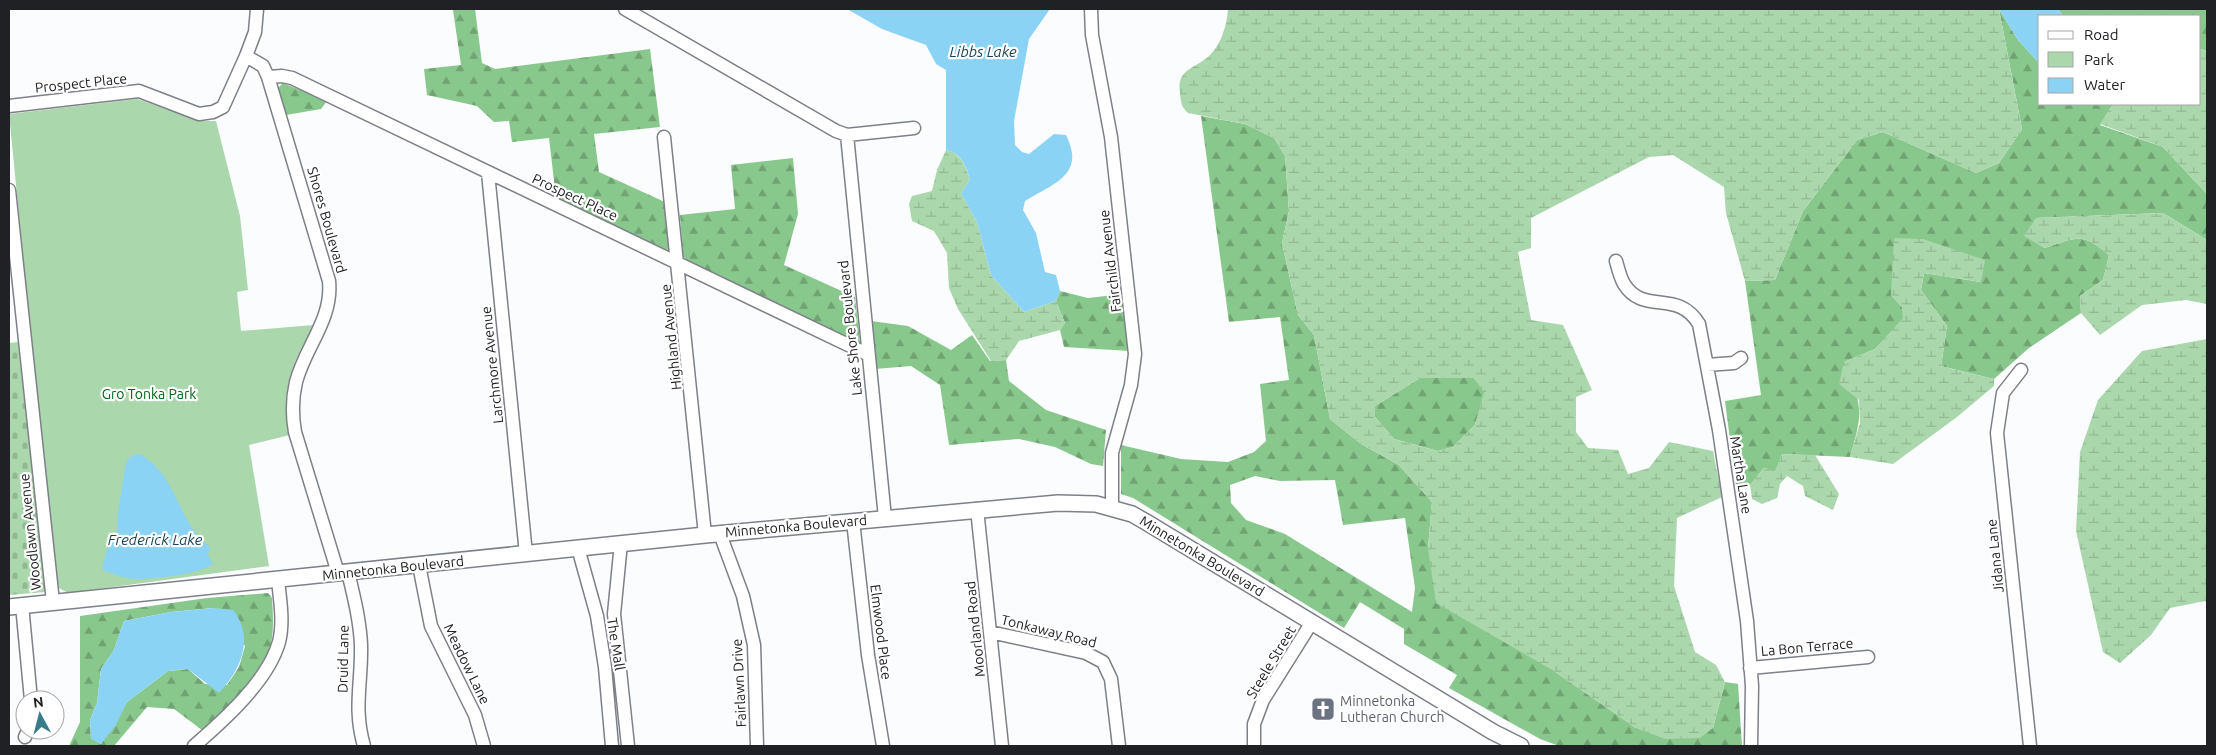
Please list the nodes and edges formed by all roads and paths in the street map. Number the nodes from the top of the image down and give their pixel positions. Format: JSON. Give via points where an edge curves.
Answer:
{"nodes":[{"id":1,"x":257,"y":9,"type":"edge"},
{"id":2,"x":625,"y":9,"type":"edge"},
{"id":3,"x":1090,"y":9,"type":"edge"},
{"id":4,"x":246,"y":56,"type":"junction"},
{"id":5,"x":268,"y":77,"type":"junction"},
{"id":6,"x":9,"y":106,"type":"edge"},
{"id":7,"x":914,"y":128,"type":"dead end"},
{"id":8,"x":846,"y":135,"type":"junction"},
{"id":9,"x":664,"y":137,"type":"dead end"},
{"id":10,"x":488,"y":173,"type":"junction"},
{"id":11,"x":9,"y":190,"type":"edge"},
{"id":12,"x":1616,"y":261,"type":"dead end"},
{"id":13,"x":679,"y":262,"type":"junction"},
{"id":14,"x":868,"y":354,"type":"junction"},
{"id":15,"x":1742,"y":358,"type":"dead end"},
{"id":16,"x":1708,"y":365,"type":"junction"},
{"id":17,"x":2021,"y":370,"type":"dead end"},
{"id":18,"x":1112,"y":508,"type":"junction"},
{"id":19,"x":977,"y":509,"type":"junction"},
{"id":20,"x":885,"y":518,"type":"junction"},
{"id":21,"x":853,"y":521,"type":"junction"},
{"id":22,"x":713,"y":534,"type":"junction"},
{"id":23,"x":620,"y":544,"type":"junction"},
{"id":24,"x":578,"y":548,"type":"junction"},
{"id":25,"x":526,"y":554,"type":"junction"},
{"id":26,"x":420,"y":565,"type":"junction"},
{"id":27,"x":343,"y":573,"type":"junction"},
{"id":28,"x":278,"y":580,"type":"junction"},
{"id":29,"x":53,"y":602,"type":"junction"},
{"id":30,"x":15,"y":606,"type":"edge"},
{"id":31,"x":1312,"y":622,"type":"junction"},
{"id":32,"x":990,"y":632,"type":"junction"},
{"id":33,"x":1868,"y":656,"type":"dead end"},
{"id":34,"x":1750,"y":668,"type":"junction"},
{"id":35,"x":29,"y":690,"type":"edge"},
{"id":36,"x":1512,"y":744,"type":"edge"},
{"id":37,"x":194,"y":746,"type":"edge"},
{"id":38,"x":364,"y":746,"type":"edge"},
{"id":39,"x":484,"y":746,"type":"edge"},
{"id":40,"x":612,"y":746,"type":"edge"},
{"id":41,"x":628,"y":746,"type":"edge"},
{"id":42,"x":758,"y":746,"type":"edge"},
{"id":43,"x":883,"y":746,"type":"edge"},
{"id":44,"x":1002,"y":746,"type":"edge"},
{"id":45,"x":1119,"y":746,"type":"edge"},
{"id":46,"x":1254,"y":746,"type":"edge"},
{"id":47,"x":1751,"y":746,"type":"edge"},
{"id":48,"x":2030,"y":746,"type":"edge"}],
"edges":[{"from":1,"to":4,"type":"street","via":[[255,32]]},
{"from":2,"to":8,"type":"street"},
{"from":3,"to":18,"type":"street","name":"Fairchild Avenue","via":[[1111,137],[1136,354],[1112,453]]},
{"from":4,"to":5,"type":"street","name":"Shores Boulevard","via":[[263,66]]},
{"from":4,"to":6,"type":"street","name":"Prospect Place","via":[[223,107],[213,112],[199,114],[139,91]]},
{"from":5,"to":10,"type":"street","name":"Prospect Place","via":[[292,78]]},
{"from":5,"to":27,"type":"street","name":"Shores Boulevard","via":[[331,294],[296,382],[292,415]]},
{"from":7,"to":8,"type":"street"},
{"from":8,"to":14,"type":"street","name":"Lake Shore Boulevard"},
{"from":9,"to":13,"type":"street","name":"Highland Avenue"},
{"from":10,"to":13,"type":"street","name":"Prospect Place"},
{"from":10,"to":25,"type":"street","name":"Larchmore Avenue"},
{"from":11,"to":29,"type":"street","name":"Woodlawn Avenue"},
{"from":12,"to":16,"type":"street","name":"Martha Lane","via":[[1623,282],[1635,295],[1649,302],[1673,303],[1693,315],[1699,324]]},
{"from":13,"to":14,"type":"street","name":"Prospect Place"},
{"from":13,"to":22,"type":"street","name":"Highland Avenue"},
{"from":14,"to":20,"type":"street","name":"Lake Shore Boulevard"},
{"from":15,"to":16,"type":"street","via":[[1734,363]]},
{"from":16,"to":34,"type":"street","name":"Martha Lane","via":[[1747,620]]},
{"from":17,"to":48,"type":"street","name":"Jidana Lane","via":[[2003,393],[1997,433]]},
{"from":18,"to":19,"type":"main road","name":"Minnetonka Boulevard","via":[[1080,502]]},
{"from":18,"to":31,"type":"main road","name":"Minnetonka Boulevard","via":[[1146,522]]},
{"from":19,"to":20,"type":"main road","name":"Minnetonka Boulevard"},
{"from":19,"to":32,"type":"street","name":"Moorland Road"},
{"from":20,"to":21,"type":"main road","name":"Minnetonka Boulevard"},
{"from":21,"to":22,"type":"main road","name":"Minnetonka Boulevard"},
{"from":21,"to":43,"type":"street","name":"Elmwood Place","via":[[868,655]]},
{"from":22,"to":23,"type":"main road","name":"Minnetonka Boulevard"},
{"from":22,"to":42,"type":"street","name":"Fairlawn Drive","via":[[743,596],[754,645]]},
{"from":23,"to":24,"type":"main road","name":"Minnetonka Boulevard"},
{"from":23,"to":41,"type":"street","name":"The Mall","via":[[614,614]]},
{"from":24,"to":25,"type":"main road","name":"Minnetonka Boulevard"},
{"from":24,"to":40,"type":"street","name":"The Mall","via":[[597,616]]},
{"from":25,"to":26,"type":"main road","name":"Minnetonka Boulevard"},
{"from":26,"to":27,"type":"main road","name":"Minnetonka Boulevard"},
{"from":26,"to":39,"type":"street","name":"Meadow Lane","via":[[432,626],[475,715]]},
{"from":27,"to":28,"type":"main road","name":"Minnetonka Boulevard"},
{"from":27,"to":38,"type":"street","name":"Druid Lane","via":[[358,616],[361,646],[357,712]]},
{"from":28,"to":29,"type":"main road","name":"Minnetonka Boulevard"},
{"from":28,"to":37,"type":"street","via":[[281,628],[274,654],[234,709]]},
{"from":29,"to":30,"type":"main road","name":"Minnetonka Boulevard"},
{"from":30,"to":35,"type":"street"},
{"from":31,"to":36,"type":"main road","name":"Minnetonka Boulevard"},
{"from":31,"to":46,"type":"street","name":"Steele Street","via":[[1263,700],[1254,724]]},
{"from":32,"to":44,"type":"street","name":"Moorland Road"},
{"from":32,"to":45,"type":"street","name":"Tonkaway Road","via":[[1086,653],[1103,662],[1111,679]]},
{"from":33,"to":34,"type":"street","name":"La Bon Terrace"},
{"from":34,"to":47,"type":"street","name":"Martha Lane"}]}
